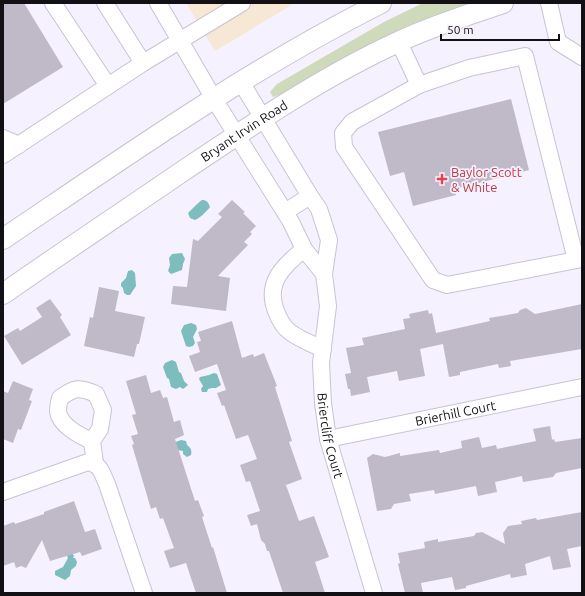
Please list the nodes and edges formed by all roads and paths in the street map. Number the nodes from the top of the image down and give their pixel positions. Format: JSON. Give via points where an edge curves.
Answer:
{"nodes":[{"id":1,"x":53,"y":3,"type":"edge"},
{"id":2,"x":105,"y":3,"type":"edge"},
{"id":3,"x":158,"y":3,"type":"edge"},
{"id":4,"x":242,"y":3,"type":"edge"},
{"id":5,"x":381,"y":3,"type":"edge"},
{"id":6,"x":504,"y":3,"type":"edge"},
{"id":7,"x":549,"y":3,"type":"edge"},
{"id":8,"x":180,"y":40,"type":"junction"},
{"id":9,"x":399,"y":42,"type":"junction"},
{"id":10,"x":582,"y":57,"type":"edge"},
{"id":11,"x":143,"y":63,"type":"junction"},
{"id":12,"x":241,"y":82,"type":"junction"},
{"id":13,"x":419,"y":85,"type":"junction"},
{"id":14,"x":108,"y":86,"type":"junction"},
{"id":15,"x":214,"y":99,"type":"junction"},
{"id":16,"x":263,"y":118,"type":"junction"},
{"id":17,"x":237,"y":135,"type":"junction"},
{"id":18,"x":3,"y":138,"type":"edge"},
{"id":19,"x":19,"y":145,"type":"junction"},
{"id":20,"x":3,"y":155,"type":"edge"},
{"id":21,"x":310,"y":196,"type":"junction"},
{"id":22,"x":284,"y":212,"type":"junction"},
{"id":23,"x":3,"y":239,"type":"edge"},
{"id":24,"x":304,"y":249,"type":"junction"},
{"id":25,"x":579,"y":259,"type":"edge"},
{"id":26,"x":324,"y":274,"type":"junction"},
{"id":27,"x":3,"y":294,"type":"edge"},
{"id":28,"x":323,"y":349,"type":"junction"},
{"id":29,"x":582,"y":387,"type":"edge"},
{"id":30,"x":328,"y":439,"type":"junction"},
{"id":31,"x":92,"y":441,"type":"dead end"},
{"id":32,"x":94,"y":463,"type":"junction"},
{"id":33,"x":3,"y":492,"type":"edge"},
{"id":34,"x":144,"y":593,"type":"edge"},
{"id":35,"x":374,"y":593,"type":"edge"}],
"edges":[{"from":1,"to":14,"type":"street"},
{"from":2,"to":11,"type":"street"},
{"from":3,"to":8,"type":"street"},
{"from":4,"to":8,"type":"street"},
{"from":5,"to":12,"type":"main road"},
{"from":6,"to":9,"type":"main road","name":"Bryant Irvin Road","via":[[452,20]]},
{"from":7,"to":10,"type":"street","via":[[558,42]]},
{"from":8,"to":11,"type":"street"},
{"from":8,"to":15,"type":"street"},
{"from":9,"to":13,"type":"street"},
{"from":9,"to":16,"type":"main road","name":"Bryant Irvin Road","via":[[345,69]]},
{"from":11,"to":14,"type":"street"},
{"from":12,"to":15,"type":"main road"},
{"from":12,"to":16,"type":"street","name":"Briercliff Court"},
{"from":13,"to":25,"type":"street","via":[[469,68],[525,56]]},
{"from":13,"to":25,"type":"street","via":[[352,122],[343,133],[344,147],[433,280],[447,285]]},
{"from":14,"to":19,"type":"street"},
{"from":15,"to":17,"type":"street"},
{"from":15,"to":23,"type":"main road"},
{"from":16,"to":17,"type":"main road","name":"Bryant Irvin Road"},
{"from":16,"to":21,"type":"street","name":"Briercliff Court"},
{"from":17,"to":22,"type":"street"},
{"from":17,"to":27,"type":"main road","name":"Bryant Irvin Road"},
{"from":18,"to":19,"type":"street"},
{"from":19,"to":20,"type":"street"},
{"from":21,"to":22,"type":"street"},
{"from":21,"to":26,"type":"street","name":"Briercliff Court","via":[[319,209],[329,240]]},
{"from":22,"to":24,"type":"street"},
{"from":24,"to":26,"type":"street"},
{"from":24,"to":28,"type":"street","via":[[284,267],[276,279],[272,292],[273,304],[282,324],[290,332]]},
{"from":26,"to":28,"type":"street","name":"Briercliff Court","via":[[328,306]]},
{"from":28,"to":30,"type":"street","name":"Briercliff Court","via":[[323,403]]},
{"from":29,"to":30,"type":"street","name":"Brierhill Court"},
{"from":30,"to":35,"type":"street","name":"Briercliff Court"},
{"from":31,"to":32,"type":"street"},
{"from":32,"to":33,"type":"street","via":[[88,462]]},
{"from":32,"to":34,"type":"street","via":[[100,468],[107,484]]}]}
